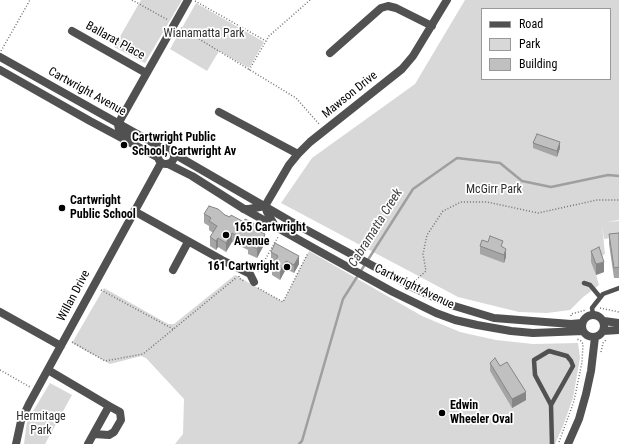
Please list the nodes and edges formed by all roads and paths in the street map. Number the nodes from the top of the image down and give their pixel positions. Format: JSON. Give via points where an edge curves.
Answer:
{"nodes":[{"id":1,"x":30,"y":0,"type":"edge"},
{"id":2,"x":132,"y":0,"type":"edge"},
{"id":3,"x":188,"y":0,"type":"edge"},
{"id":4,"x":194,"y":0,"type":"edge"},
{"id":5,"x":310,"y":0,"type":"edge"},
{"id":6,"x":447,"y":0,"type":"edge"},
{"id":7,"x":168,"y":20,"type":"dead end"},
{"id":8,"x":432,"y":26,"type":"junction"},
{"id":9,"x":180,"y":27,"type":"dead end"},
{"id":10,"x":72,"y":31,"type":"dead end"},
{"id":11,"x":266,"y":41,"type":"junction"},
{"id":12,"x":330,"y":53,"type":"dead end"},
{"id":13,"x":1,"y":56,"type":"edge"},
{"id":14,"x":0,"y":70,"type":"edge"},
{"id":15,"x":249,"y":70,"type":"junction"},
{"id":16,"x":146,"y":72,"type":"junction"},
{"id":17,"x":219,"y":112,"type":"dead end"},
{"id":18,"x":118,"y":124,"type":"junction"},
{"id":19,"x":325,"y":131,"type":"junction"},
{"id":20,"x":132,"y":143,"type":"junction"},
{"id":21,"x":162,"y":148,"type":"junction"},
{"id":22,"x":174,"y":154,"type":"junction"},
{"id":23,"x":298,"y":154,"type":"junction"},
{"id":24,"x":162,"y":161,"type":"junction"},
{"id":25,"x":619,"y":200,"type":"edge"},
{"id":26,"x":265,"y":206,"type":"junction"},
{"id":27,"x":244,"y":209,"type":"junction"},
{"id":28,"x":134,"y":211,"type":"junction"},
{"id":29,"x":275,"y":226,"type":"junction"},
{"id":30,"x":279,"y":236,"type":"dead end"},
{"id":31,"x":188,"y":242,"type":"junction"},
{"id":32,"x":313,"y":251,"type":"junction"},
{"id":33,"x":173,"y":270,"type":"dead end"},
{"id":34,"x":239,"y":275,"type":"dead end"},
{"id":35,"x":252,"y":280,"type":"junction"},
{"id":36,"x":584,"y":283,"type":"dead end"},
{"id":37,"x":410,"y":286,"type":"junction"},
{"id":38,"x":619,"y":288,"type":"edge"},
{"id":39,"x":101,"y":290,"type":"dead end"},
{"id":40,"x":600,"y":297,"type":"junction"},
{"id":41,"x":584,"y":310,"type":"dead end"},
{"id":42,"x":595,"y":311,"type":"junction"},
{"id":43,"x":0,"y":312,"type":"edge"},
{"id":44,"x":619,"y":312,"type":"edge"},
{"id":45,"x":571,"y":314,"type":"dead end"},
{"id":46,"x":604,"y":321,"type":"junction"},
{"id":47,"x":619,"y":323,"type":"edge"},
{"id":48,"x":582,"y":327,"type":"junction"},
{"id":49,"x":173,"y":329,"type":"junction"},
{"id":50,"x":619,"y":330,"type":"edge"},
{"id":51,"x":603,"y":331,"type":"junction"},
{"id":52,"x":595,"y":337,"type":"junction"},
{"id":53,"x":66,"y":338,"type":"junction"},
{"id":54,"x":571,"y":338,"type":"dead end"},
{"id":55,"x":610,"y":338,"type":"dead end"},
{"id":56,"x":61,"y":346,"type":"junction"},
{"id":57,"x":602,"y":352,"type":"dead end"},
{"id":58,"x":0,"y":370,"type":"edge"},
{"id":59,"x":48,"y":370,"type":"junction"},
{"id":60,"x":37,"y":390,"type":"junction"},
{"id":61,"x":551,"y":405,"type":"junction"},
{"id":62,"x":109,"y":406,"type":"junction"},
{"id":63,"x":94,"y":434,"type":"junction"},
{"id":64,"x":16,"y":444,"type":"edge"},
{"id":65,"x":88,"y":444,"type":"edge"},
{"id":66,"x":552,"y":444,"type":"edge"},
{"id":67,"x":558,"y":444,"type":"edge"},
{"id":68,"x":568,"y":444,"type":"edge"}],
"edges":[{"from":1,"to":13,"type":"path"},
{"from":2,"to":7,"type":"path"},
{"from":3,"to":16,"type":"street"},
{"from":4,"to":11,"type":"path"},
{"from":5,"to":11,"type":"path"},
{"from":6,"to":8,"type":"street","name":"Mawson Drive"},
{"from":8,"to":12,"type":"street","via":[[388,6],[381,8]]},
{"from":8,"to":19,"type":"street","name":"Mawson Drive","via":[[402,69]]},
{"from":9,"to":15,"type":"path"},
{"from":10,"to":16,"type":"street","name":"Ballarat Place"},
{"from":11,"to":15,"type":"path"},
{"from":13,"to":18,"type":"street","name":"Cartwright Avenue"},
{"from":14,"to":20,"type":"street","name":"Cartwright Avenue"},
{"from":15,"to":19,"type":"path","via":[[296,98]]},
{"from":16,"to":18,"type":"street"},
{"from":17,"to":23,"type":"street"},
{"from":18,"to":20,"type":"street","via":[[119,130]]},
{"from":18,"to":21,"type":"street","name":"Cartwright Avenue"},
{"from":19,"to":23,"type":"street","name":"Mawson Drive"},
{"from":20,"to":24,"type":"street","name":"Cartwright Avenue"},
{"from":21,"to":22,"type":"street","via":[[169,148]]},
{"from":21,"to":24,"type":"street","via":[[158,152]]},
{"from":22,"to":24,"type":"street","via":[[173,160]]},
{"from":22,"to":26,"type":"street","name":"Cartwright Avenue"},
{"from":23,"to":26,"type":"street","name":"Mawson Drive"},
{"from":24,"to":27,"type":"street","name":"Cartwright Avenue","via":[[192,176]]},
{"from":24,"to":28,"type":"street","name":"Willan Drive"},
{"from":25,"to":37,"type":"path","via":[[597,200],[538,213],[487,202],[461,202],[442,211],[427,235],[423,254],[426,271]]},
{"from":26,"to":27,"type":"street"},
{"from":26,"to":29,"type":"street"},
{"from":26,"to":37,"type":"street","name":"Cartwright Avenue"},
{"from":27,"to":29,"type":"street","name":"Cartwright Avenue"},
{"from":28,"to":31,"type":"street"},
{"from":28,"to":53,"type":"street","name":"Willan Drive"},
{"from":29,"to":32,"type":"street","name":"Cartwright Avenue"},
{"from":30,"to":35,"type":"path"},
{"from":31,"to":33,"type":"street"},
{"from":31,"to":35,"type":"street"},
{"from":32,"to":35,"type":"path","via":[[283,302]]},
{"from":32,"to":48,"type":"street","name":"Cartwright Avenue","via":[[454,320],[533,333]]},
{"from":34,"to":49,"type":"path"},
{"from":36,"to":40,"type":"lane","via":[[590,285]]},
{"from":37,"to":48,"type":"street","name":"Cartwright Avenue","via":[[451,305],[494,318]]},
{"from":38,"to":40,"type":"lane"},
{"from":39,"to":49,"type":"path"},
{"from":40,"to":42,"type":"lane","via":[[592,308]]},
{"from":41,"to":45,"type":"path"},
{"from":42,"to":44,"type":"path","via":[[610,309]]},
{"from":42,"to":46,"type":"street"},
{"from":42,"to":48,"type":"street","via":[[586,317]]},
{"from":43,"to":56,"type":"street"},
{"from":46,"to":47,"type":"street"},
{"from":46,"to":51,"type":"street"},
{"from":48,"to":52,"type":"street","via":[[588,336]]},
{"from":49,"to":53,"type":"path","via":[[144,354],[104,361]]},
{"from":50,"to":51,"type":"street"},
{"from":51,"to":52,"type":"street"},
{"from":52,"to":68,"type":"street","via":[[586,394]]},
{"from":53,"to":56,"type":"street","name":"Willan Drive"},
{"from":54,"to":67,"type":"path","via":[[583,344],[582,362],[574,401]]},
{"from":55,"to":57,"type":"path","via":[[603,343]]},
{"from":56,"to":59,"type":"street","name":"Willan Drive"},
{"from":58,"to":60,"type":"path"},
{"from":59,"to":60,"type":"street","name":"Willan Drive"},
{"from":59,"to":62,"type":"street"},
{"from":60,"to":64,"type":"street","name":"Willan Drive","via":[[21,422]]},
{"from":61,"to":61,"type":"lane","via":[[535,376],[534,360],[549,351],[567,356],[573,366]]},
{"from":61,"to":66,"type":"lane"},
{"from":62,"to":63,"type":"street"},
{"from":62,"to":63,"type":"street","via":[[120,412],[121,420],[114,432],[109,435]]},
{"from":63,"to":65,"type":"street"}]}
